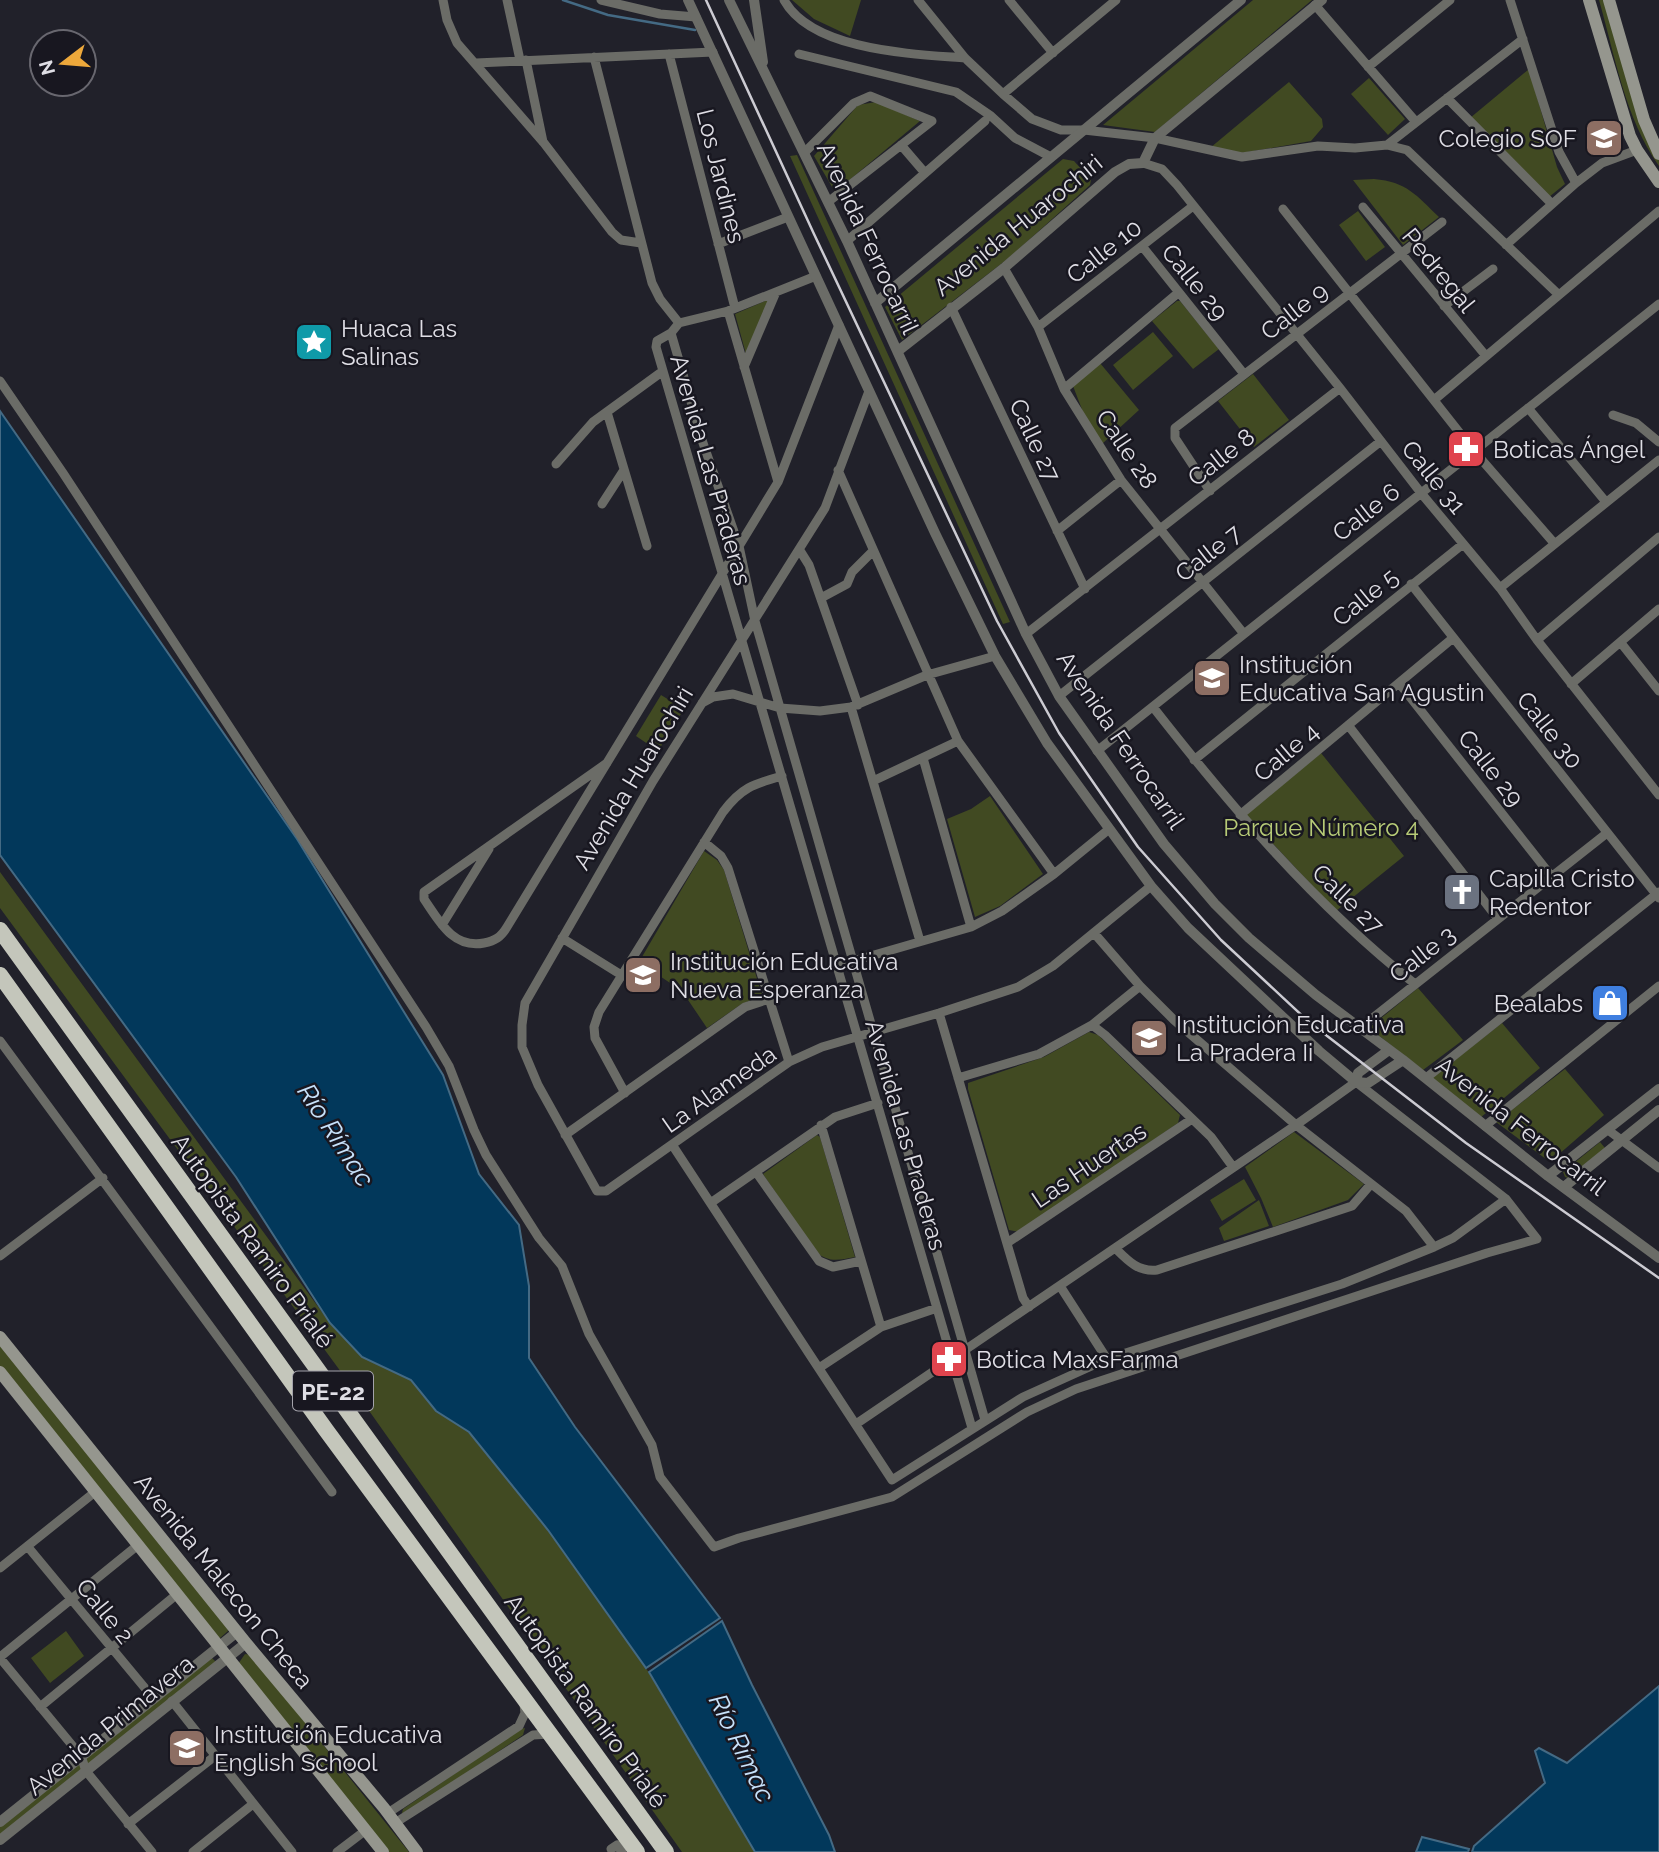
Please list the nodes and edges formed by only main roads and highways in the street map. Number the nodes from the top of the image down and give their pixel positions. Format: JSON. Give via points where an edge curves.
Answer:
{"nodes":[{"id":1,"x":1589,"y":0,"type":"edge"},
{"id":2,"x":1609,"y":0,"type":"edge"},
{"id":3,"x":1659,"y":154,"type":"edge"},
{"id":4,"x":1659,"y":182,"type":"edge"},
{"id":5,"x":0,"y":930,"type":"edge"},
{"id":6,"x":0,"y":975,"type":"edge"},
{"id":7,"x":0,"y":1337,"type":"edge"},
{"id":8,"x":1,"y":1375,"type":"edge"},
{"id":9,"x":383,"y":1852,"type":"edge"},
{"id":10,"x":417,"y":1852,"type":"edge"},
{"id":11,"x":637,"y":1852,"type":"edge"},
{"id":12,"x":666,"y":1852,"type":"edge"}],
"edges":[{"from":1,"to":4,"type":"main road","via":[[1626,125]]},
{"from":2,"to":3,"type":"main road","via":[[1644,120]]},
{"from":5,"to":12,"type":"highway","name":"Autopista Ramiro Prialé","number":"PE-22"},
{"from":6,"to":11,"type":"highway","name":"Autopista Ramiro Prialé","number":"PE-22","via":[[310,1408]]},
{"from":7,"to":10,"type":"main road","name":"Avenida Malecon Checa"},
{"from":8,"to":9,"type":"main road","name":"Avenida Malecon Checa"}]}
